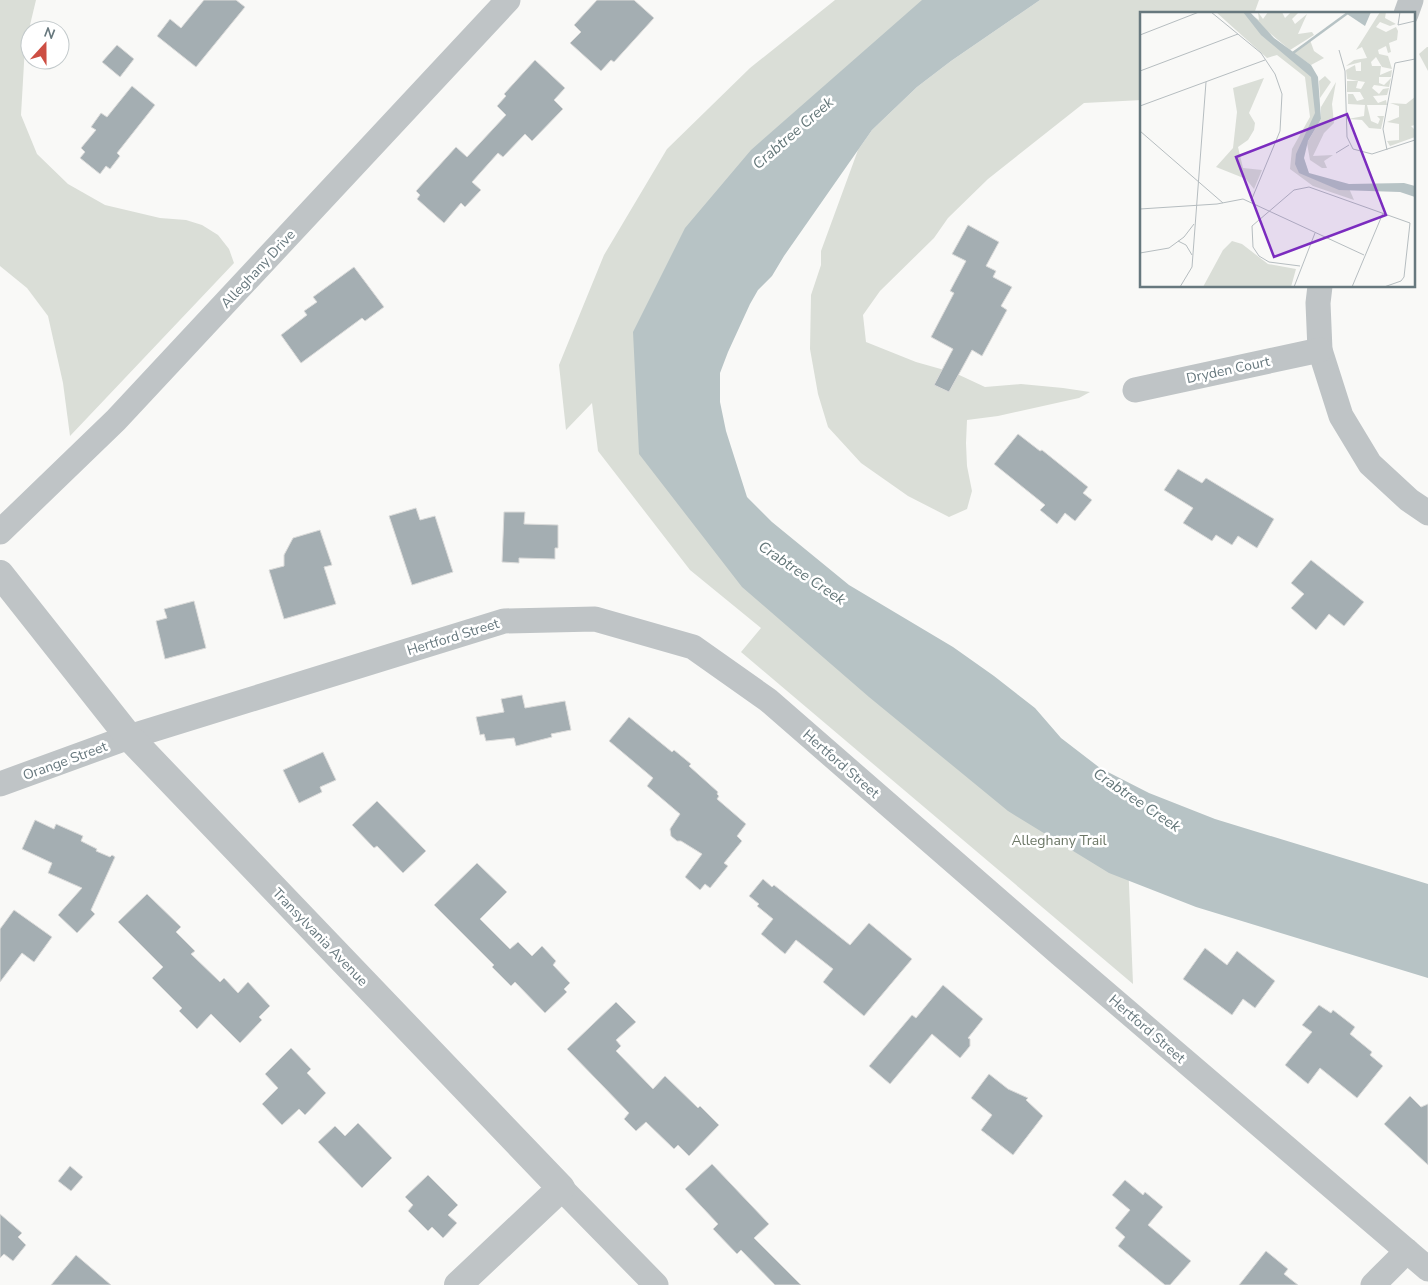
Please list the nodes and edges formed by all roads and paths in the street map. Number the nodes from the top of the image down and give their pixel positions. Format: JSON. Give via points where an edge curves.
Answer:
{"nodes":[{"id":1,"x":508,"y":0,"type":"edge"},
{"id":2,"x":1412,"y":0,"type":"edge"},
{"id":3,"x":1407,"y":12,"type":"edge"},
{"id":4,"x":1320,"y":288,"type":"edge"},
{"id":5,"x":1320,"y":350,"type":"junction"},
{"id":6,"x":1135,"y":390,"type":"dead end"},
{"id":7,"x":1428,"y":513,"type":"edge"},
{"id":8,"x":0,"y":532,"type":"edge"},
{"id":9,"x":0,"y":574,"type":"edge"},
{"id":10,"x":129,"y":737,"type":"junction"},
{"id":11,"x":0,"y":784,"type":"edge"},
{"id":12,"x":561,"y":1188,"type":"junction"},
{"id":13,"x":1407,"y":1251,"type":"junction"},
{"id":14,"x":1428,"y":1269,"type":"edge"},
{"id":15,"x":458,"y":1285,"type":"edge"},
{"id":16,"x":656,"y":1285,"type":"edge"},
{"id":17,"x":1373,"y":1285,"type":"edge"}],
"edges":[{"from":1,"to":8,"type":"street","name":"Alleghany Drive","via":[[116,420]]},
{"from":2,"to":3,"type":"street"},
{"from":4,"to":5,"type":"street"},
{"from":5,"to":6,"type":"street","name":"Dryden Court"},
{"from":5,"to":7,"type":"street","via":[[1341,416],[1370,464]]},
{"from":9,"to":10,"type":"street","name":"Transylvania Avenue"},
{"from":10,"to":11,"type":"street","name":"Orange Street"},
{"from":10,"to":12,"type":"street","name":"Transylvania Avenue"},
{"from":10,"to":13,"type":"street","name":"Hertford Street","via":[[504,621],[595,619],[693,647],[768,700]]},
{"from":12,"to":15,"type":"street"},
{"from":12,"to":16,"type":"street","name":"Transylvania Avenue"},
{"from":13,"to":14,"type":"street","name":"Hertford Street"},
{"from":13,"to":17,"type":"street"}]}
